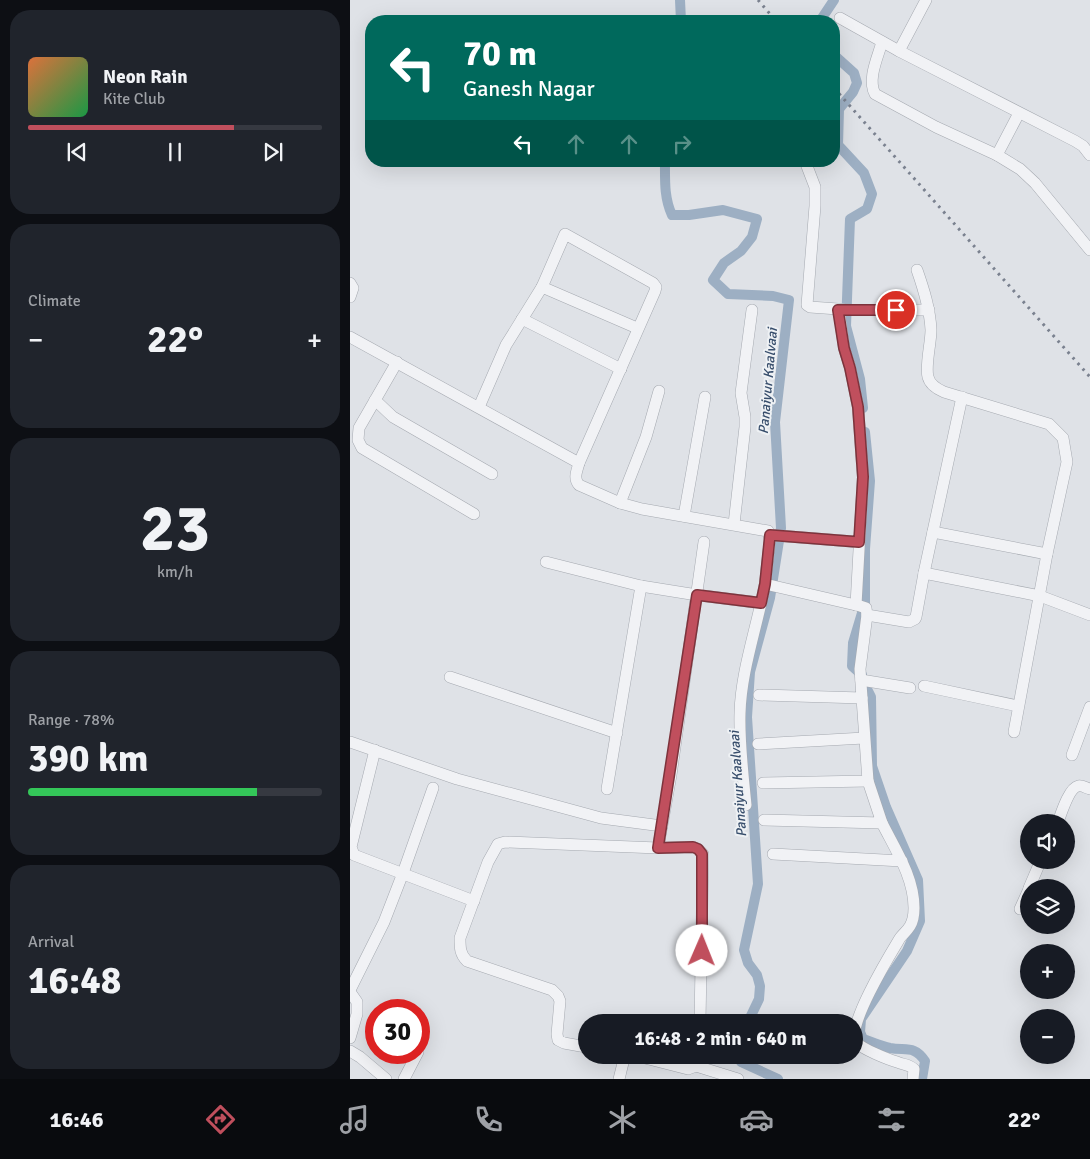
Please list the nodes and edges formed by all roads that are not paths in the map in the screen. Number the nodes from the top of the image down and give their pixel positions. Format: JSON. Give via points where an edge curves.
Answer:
{"nodes":[{"id":1,"x":926,"y":0,"type":"edge"},
{"id":2,"x":840,"y":18,"type":"dead end"},
{"id":3,"x":882,"y":42,"type":"junction"},
{"id":4,"x":899,"y":51,"type":"junction"},
{"id":5,"x":1019,"y":113,"type":"junction"},
{"id":6,"x":997,"y":155,"type":"junction"},
{"id":7,"x":1090,"y":155,"type":"edge"},
{"id":8,"x":807,"y":167,"type":"edge"},
{"id":9,"x":1090,"y":250,"type":"edge"},
{"id":10,"x":917,"y":270,"type":"dead end"},
{"id":11,"x":350,"y":284,"type":"edge"},
{"id":12,"x":542,"y":287,"type":"junction"},
{"id":13,"x":350,"y":297,"type":"edge"},
{"id":14,"x":752,"y":310,"type":"dead end"},
{"id":15,"x":844,"y":310,"type":"junction"},
{"id":16,"x":929,"y":310,"type":"junction"},
{"id":17,"x":522,"y":319,"type":"junction"},
{"id":18,"x":638,"y":328,"type":"junction"},
{"id":19,"x":350,"y":337,"type":"edge"},
{"id":20,"x":397,"y":362,"type":"junction"},
{"id":21,"x":621,"y":369,"type":"junction"},
{"id":22,"x":659,"y":391,"type":"dead end"},
{"id":23,"x":705,"y":396,"type":"dead end"},
{"id":24,"x":962,"y":397,"type":"junction"},
{"id":25,"x":375,"y":400,"type":"junction"},
{"id":26,"x":479,"y":407,"type":"junction"},
{"id":27,"x":579,"y":463,"type":"junction"},
{"id":28,"x":492,"y":474,"type":"dead end"},
{"id":29,"x":620,"y":503,"type":"junction"},
{"id":30,"x":474,"y":514,"type":"dead end"},
{"id":31,"x":684,"y":516,"type":"junction"},
{"id":32,"x":734,"y":524,"type":"junction"},
{"id":33,"x":933,"y":532,"type":"junction"},
{"id":34,"x":773,"y":535,"type":"junction"},
{"id":35,"x":704,"y":542,"type":"dead end"},
{"id":36,"x":859,"y":542,"type":"junction"},
{"id":37,"x":1047,"y":554,"type":"junction"},
{"id":38,"x":546,"y":562,"type":"dead end"},
{"id":39,"x":924,"y":573,"type":"junction"},
{"id":40,"x":641,"y":586,"type":"junction"},
{"id":41,"x":771,"y":586,"type":"junction"},
{"id":42,"x":697,"y":595,"type":"junction"},
{"id":43,"x":1040,"y":596,"type":"junction"},
{"id":44,"x":761,"y":603,"type":"junction"},
{"id":45,"x":862,"y":609,"type":"junction"},
{"id":46,"x":1090,"y":615,"type":"edge"},
{"id":47,"x":860,"y":675,"type":"junction"},
{"id":48,"x":450,"y":677,"type":"dead end"},
{"id":49,"x":924,"y":686,"type":"dead end"},
{"id":50,"x":910,"y":688,"type":"dead end"},
{"id":51,"x":759,"y":695,"type":"dead end"},
{"id":52,"x":862,"y":698,"type":"junction"},
{"id":53,"x":1018,"y":706,"type":"junction"},
{"id":54,"x":1090,"y":707,"type":"edge"},
{"id":55,"x":1014,"y":732,"type":"dead end"},
{"id":56,"x":617,"y":733,"type":"junction"},
{"id":57,"x":864,"y":738,"type":"junction"},
{"id":58,"x":350,"y":742,"type":"edge"},
{"id":59,"x":758,"y":744,"type":"dead end"},
{"id":60,"x":375,"y":750,"type":"junction"},
{"id":61,"x":1072,"y":755,"type":"dead end"},
{"id":62,"x":868,"y":781,"type":"junction"},
{"id":63,"x":763,"y":783,"type":"dead end"},
{"id":64,"x":432,"y":788,"type":"dead end"},
{"id":65,"x":1090,"y":789,"type":"edge"},
{"id":66,"x":607,"y":790,"type":"dead end"},
{"id":67,"x":746,"y":805,"type":"dead end"},
{"id":68,"x":1062,"y":814,"type":"edge"},
{"id":69,"x":764,"y":820,"type":"dead end"},
{"id":70,"x":882,"y":823,"type":"junction"},
{"id":71,"x":662,"y":826,"type":"junction"},
{"id":72,"x":658,"y":848,"type":"junction"},
{"id":73,"x":773,"y":854,"type":"dead end"},
{"id":74,"x":902,"y":862,"type":"junction"},
{"id":75,"x":403,"y":873,"type":"junction"},
{"id":76,"x":474,"y":901,"type":"junction"},
{"id":77,"x":350,"y":991,"type":"edge"},
{"id":78,"x":700,"y":1014,"type":"edge"},
{"id":79,"x":350,"y":1038,"type":"edge"},
{"id":80,"x":578,"y":1046,"type":"edge"},
{"id":81,"x":350,"y":1051,"type":"edge"},
{"id":82,"x":412,"y":1064,"type":"edge"},
{"id":83,"x":623,"y":1064,"type":"edge"},
{"id":84,"x":668,"y":1064,"type":"edge"},
{"id":85,"x":693,"y":1064,"type":"edge"},
{"id":86,"x":706,"y":1064,"type":"edge"},
{"id":87,"x":386,"y":1079,"type":"edge"},
{"id":88,"x":404,"y":1079,"type":"edge"},
{"id":89,"x":619,"y":1079,"type":"edge"},
{"id":90,"x":738,"y":1079,"type":"edge"},
{"id":91,"x":913,"y":1079,"type":"edge"}],
"edges":[{"from":1,"to":4,"type":"street"},
{"from":2,"to":3,"type":"street"},
{"from":3,"to":4,"type":"street"},
{"from":3,"to":6,"type":"street","via":[[872,82],[875,94]]},
{"from":4,"to":5,"type":"street"},
{"from":5,"to":6,"type":"street"},
{"from":5,"to":7,"type":"street","via":[[1084,146]]},
{"from":6,"to":9,"type":"street","via":[[1035,184]]},
{"from":8,"to":15,"type":"street","via":[[815,196],[806,302],[810,307]]},
{"from":10,"to":16,"type":"street"},
{"from":11,"to":13,"type":"street","via":[[353,288]]},
{"from":12,"to":17,"type":"street"},
{"from":12,"to":18,"type":"street"},
{"from":12,"to":18,"type":"street","via":[[565,234],[653,283],[655,291]]},
{"from":14,"to":32,"type":"street","via":[[741,393],[745,427]]},
{"from":15,"to":16,"type":"street"},
{"from":15,"to":36,"type":"street","via":[[844,348],[858,407],[863,477]]},
{"from":16,"to":24,"type":"street","via":[[931,332],[927,376],[936,389]]},
{"from":17,"to":21,"type":"street"},
{"from":17,"to":26,"type":"street","via":[[506,345]]},
{"from":18,"to":21,"type":"street"},
{"from":19,"to":20,"type":"street"},
{"from":20,"to":25,"type":"street"},
{"from":20,"to":26,"type":"street"},
{"from":21,"to":27,"type":"street"},
{"from":22,"to":29,"type":"street","via":[[646,437]]},
{"from":23,"to":31,"type":"street"},
{"from":24,"to":33,"type":"street"},
{"from":24,"to":37,"type":"street","via":[[1049,424],[1064,438],[1067,462]]},
{"from":25,"to":28,"type":"street","via":[[393,417]]},
{"from":25,"to":30,"type":"street","via":[[360,428],[358,440],[362,448]]},
{"from":26,"to":27,"type":"street"},
{"from":27,"to":29,"type":"street","via":[[576,482],[579,485]]},
{"from":29,"to":31,"type":"street"},
{"from":31,"to":32,"type":"street"},
{"from":32,"to":34,"type":"street","via":[[763,528]]},
{"from":33,"to":37,"type":"street"},
{"from":33,"to":39,"type":"street"},
{"from":34,"to":36,"type":"street"},
{"from":34,"to":41,"type":"street"},
{"from":35,"to":42,"type":"street"},
{"from":36,"to":45,"type":"street"},
{"from":37,"to":43,"type":"street"},
{"from":38,"to":40,"type":"street"},
{"from":39,"to":43,"type":"street"},
{"from":39,"to":45,"type":"street","via":[[915,619],[909,622]]},
{"from":40,"to":42,"type":"street"},
{"from":40,"to":56,"type":"street"},
{"from":41,"to":44,"type":"street"},
{"from":41,"to":45,"type":"street"},
{"from":42,"to":44,"type":"street"},
{"from":42,"to":71,"type":"street"},
{"from":43,"to":46,"type":"street"},
{"from":43,"to":53,"type":"street"},
{"from":44,"to":67,"type":"street","via":[[740,712]]},
{"from":45,"to":47,"type":"street"},
{"from":47,"to":50,"type":"street"},
{"from":47,"to":52,"type":"street"},
{"from":48,"to":56,"type":"street"},
{"from":49,"to":53,"type":"street"},
{"from":51,"to":52,"type":"street"},
{"from":52,"to":57,"type":"street"},
{"from":53,"to":55,"type":"street"},
{"from":54,"to":61,"type":"street"},
{"from":56,"to":66,"type":"street"},
{"from":57,"to":59,"type":"street"},
{"from":57,"to":62,"type":"street"},
{"from":58,"to":60,"type":"street"},
{"from":60,"to":71,"type":"street","via":[[457,780],[601,818]]},
{"from":60,"to":75,"type":"street","via":[[351,847],[355,857]]},
{"from":62,"to":63,"type":"street"},
{"from":62,"to":70,"type":"street"},
{"from":64,"to":75,"type":"street"},
{"from":65,"to":68,"type":"street","via":[[1077,786],[1072,790]]},
{"from":69,"to":70,"type":"street"},
{"from":70,"to":74,"type":"street"},
{"from":71,"to":72,"type":"street"},
{"from":72,"to":76,"type":"street","via":[[498,844]]},
{"from":72,"to":78,"type":"street","via":[[693,847],[702,854]]},
{"from":73,"to":74,"type":"street"},
{"from":74,"to":91,"type":"street","via":[[911,885],[912,919],[870,991],[854,1036],[856,1042],[864,1047],[898,1063],[909,1064],[914,1069]]},
{"from":75,"to":76,"type":"street"},
{"from":75,"to":77,"type":"street","via":[[384,922]]},
{"from":76,"to":80,"type":"street","via":[[460,938],[462,956],[472,963],[552,990],[560,1001],[558,1040]]},
{"from":77,"to":79,"type":"street","via":[[357,1002],[357,1014]]},
{"from":81,"to":87,"type":"street"},
{"from":82,"to":88,"type":"street"},
{"from":83,"to":89,"type":"street"},
{"from":84,"to":85,"type":"street","via":[[688,1069]]},
{"from":86,"to":90,"type":"street"}]}
